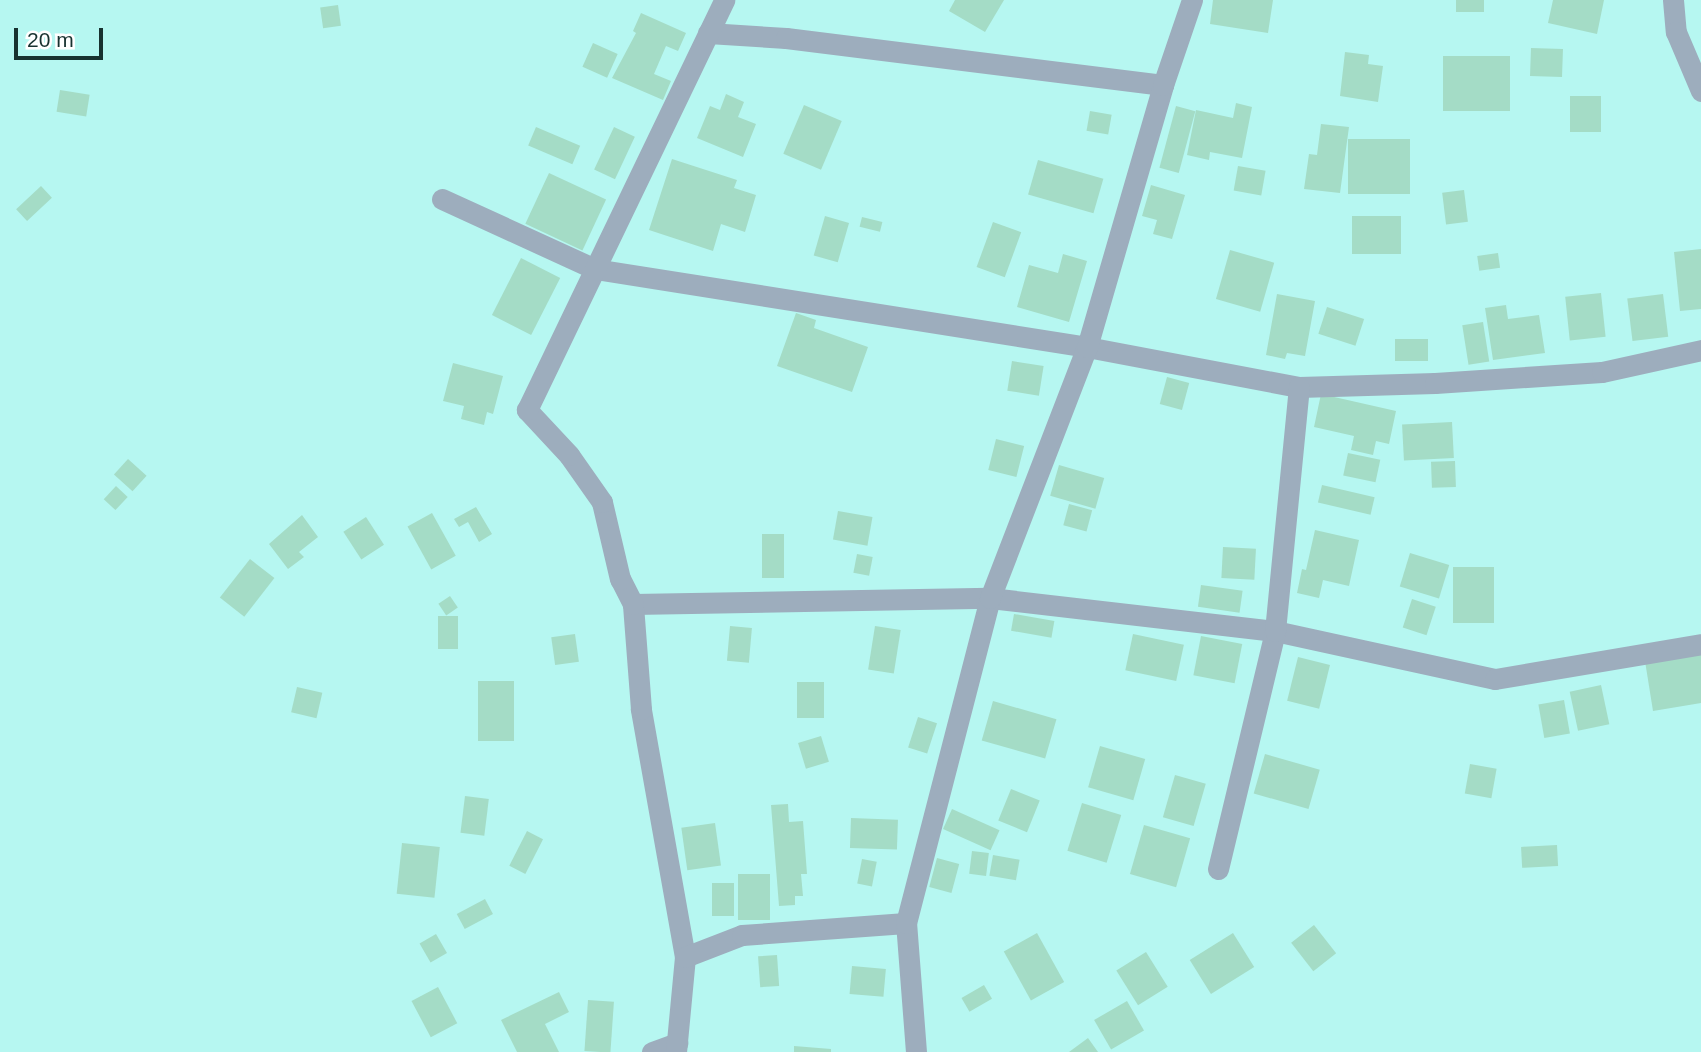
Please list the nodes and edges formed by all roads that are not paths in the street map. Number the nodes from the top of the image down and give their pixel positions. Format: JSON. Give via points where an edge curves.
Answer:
{"nodes":[{"id":1,"x":724,"y":0,"type":"edge"},
{"id":2,"x":1192,"y":0,"type":"edge"},
{"id":3,"x":1673,"y":0,"type":"edge"},
{"id":4,"x":708,"y":33,"type":"junction"},
{"id":5,"x":1163,"y":85,"type":"junction"},
{"id":6,"x":1701,"y":91,"type":"edge"},
{"id":7,"x":442,"y":199,"type":"dead end"},
{"id":8,"x":595,"y":269,"type":"junction"},
{"id":9,"x":1087,"y":346,"type":"junction"},
{"id":10,"x":1701,"y":350,"type":"edge"},
{"id":11,"x":1299,"y":387,"type":"junction"},
{"id":12,"x":990,"y":598,"type":"junction"},
{"id":13,"x":633,"y":604,"type":"junction"},
{"id":14,"x":1275,"y":631,"type":"junction"},
{"id":15,"x":1701,"y":644,"type":"edge"},
{"id":16,"x":1218,"y":869,"type":"dead end"},
{"id":17,"x":906,"y":923,"type":"junction"},
{"id":18,"x":685,"y":957,"type":"junction"},
{"id":19,"x":677,"y":1048,"type":"edge"},
{"id":20,"x":652,"y":1052,"type":"edge"},
{"id":21,"x":916,"y":1052,"type":"edge"}],
"edges":[{"from":1,"to":4,"type":"street"},
{"from":2,"to":5,"type":"street"},
{"from":3,"to":6,"type":"street","via":[[1676,32]]},
{"from":4,"to":5,"type":"street","via":[[786,38]]},
{"from":4,"to":8,"type":"street"},
{"from":5,"to":9,"type":"street"},
{"from":7,"to":8,"type":"street"},
{"from":8,"to":9,"type":"street"},
{"from":8,"to":13,"type":"street","via":[[527,410],[569,455],[602,502],[620,579]]},
{"from":9,"to":11,"type":"street"},
{"from":9,"to":12,"type":"street"},
{"from":10,"to":11,"type":"street","via":[[1602,372]]},
{"from":11,"to":14,"type":"street"},
{"from":12,"to":13,"type":"street"},
{"from":12,"to":14,"type":"street"},
{"from":12,"to":17,"type":"street"},
{"from":13,"to":18,"type":"street","via":[[640,709]]},
{"from":14,"to":15,"type":"street","via":[[1495,679]]},
{"from":14,"to":16,"type":"street"},
{"from":17,"to":18,"type":"street","via":[[742,935]]},
{"from":17,"to":21,"type":"street"},
{"from":18,"to":19,"type":"street"},
{"from":19,"to":20,"type":"street"}]}
